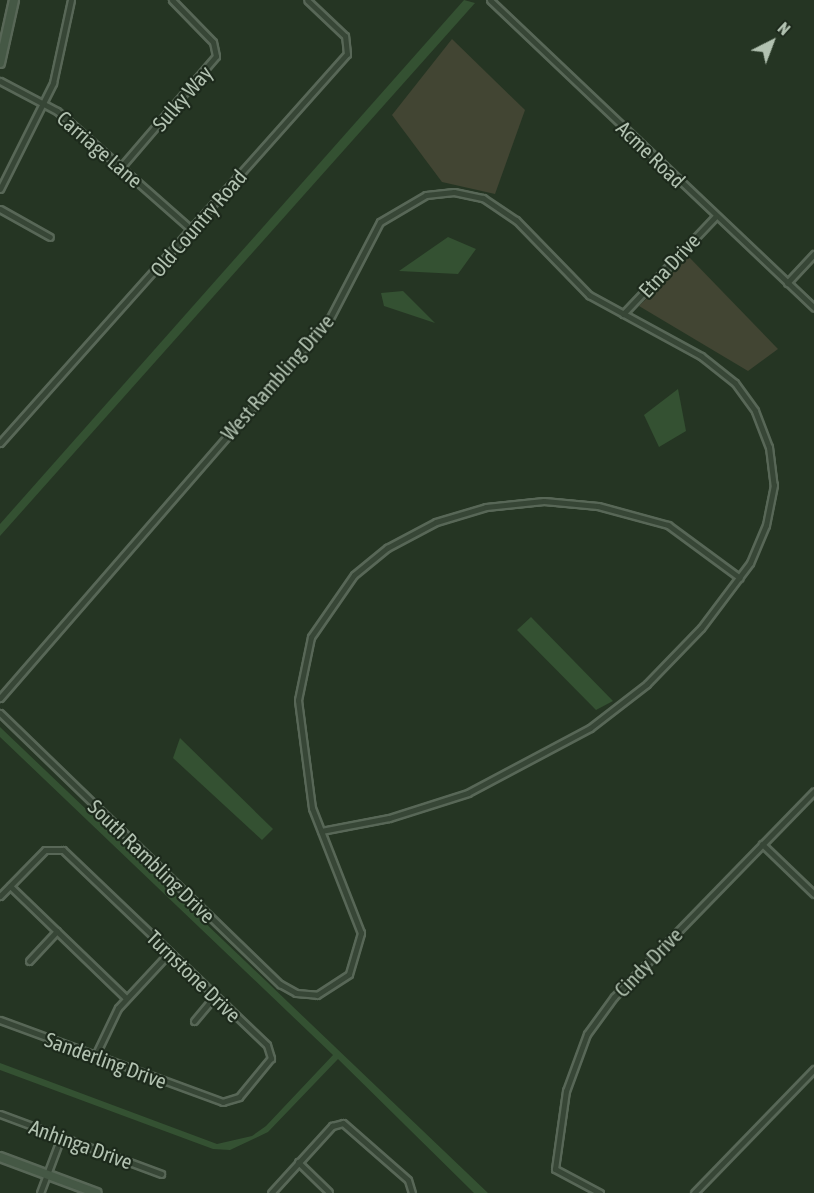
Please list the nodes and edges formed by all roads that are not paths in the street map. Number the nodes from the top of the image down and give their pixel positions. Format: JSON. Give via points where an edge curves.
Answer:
{"nodes":[{"id":1,"x":14,"y":0,"type":"edge"},
{"id":2,"x":71,"y":0,"type":"edge"},
{"id":3,"x":172,"y":0,"type":"edge"},
{"id":4,"x":307,"y":0,"type":"edge"},
{"id":5,"x":490,"y":0,"type":"edge"},
{"id":6,"x":0,"y":63,"type":"edge"},
{"id":7,"x":0,"y":81,"type":"edge"},
{"id":8,"x":45,"y":102,"type":"junction"},
{"id":9,"x":121,"y":167,"type":"junction"},
{"id":10,"x":0,"y":189,"type":"edge"},
{"id":11,"x":0,"y":209,"type":"edge"},
{"id":12,"x":716,"y":216,"type":"junction"},
{"id":13,"x":192,"y":230,"type":"junction"},
{"id":14,"x":50,"y":237,"type":"dead end"},
{"id":15,"x":814,"y":254,"type":"edge"},
{"id":16,"x":787,"y":283,"type":"junction"},
{"id":17,"x":814,"y":308,"type":"edge"},
{"id":18,"x":623,"y":314,"type":"junction"},
{"id":19,"x":0,"y":443,"type":"edge"},
{"id":20,"x":740,"y":578,"type":"junction"},
{"id":21,"x":0,"y":698,"type":"edge"},
{"id":22,"x":0,"y":713,"type":"edge"},
{"id":23,"x":814,"y":791,"type":"edge"},
{"id":24,"x":321,"y":831,"type":"junction"},
{"id":25,"x":762,"y":844,"type":"junction"},
{"id":26,"x":10,"y":886,"type":"junction"},
{"id":27,"x":814,"y":894,"type":"edge"},
{"id":28,"x":0,"y":896,"type":"edge"},
{"id":29,"x":57,"y":931,"type":"junction"},
{"id":30,"x":170,"y":952,"type":"junction"},
{"id":31,"x":28,"y":961,"type":"dead end"},
{"id":32,"x":215,"y":996,"type":"junction"},
{"id":33,"x":126,"y":998,"type":"junction"},
{"id":34,"x":0,"y":1020,"type":"edge"},
{"id":35,"x":194,"y":1021,"type":"dead end"},
{"id":36,"x":95,"y":1056,"type":"junction"},
{"id":37,"x":814,"y":1069,"type":"edge"},
{"id":38,"x":213,"y":1099,"type":"joint"},
{"id":39,"x":0,"y":1114,"type":"edge"},
{"id":40,"x":61,"y":1137,"type":"junction"},
{"id":41,"x":0,"y":1157,"type":"edge"},
{"id":42,"x":298,"y":1162,"type":"junction"},
{"id":43,"x":47,"y":1174,"type":"junction"},
{"id":44,"x":161,"y":1174,"type":"dead end"},
{"id":45,"x":329,"y":1192,"type":"edge"},
{"id":46,"x":40,"y":1193,"type":"edge"},
{"id":47,"x":97,"y":1193,"type":"edge"},
{"id":48,"x":271,"y":1193,"type":"edge"},
{"id":49,"x":412,"y":1193,"type":"edge"},
{"id":50,"x":600,"y":1193,"type":"edge"},
{"id":51,"x":693,"y":1193,"type":"edge"}],
"edges":[{"from":1,"to":6,"type":"street"},
{"from":2,"to":8,"type":"street"},
{"from":3,"to":9,"type":"street","name":"Sulky Way","via":[[213,42],[216,56]]},
{"from":4,"to":13,"type":"street","name":"Old Country Road","via":[[345,36],[347,54]]},
{"from":5,"to":12,"type":"street","name":"Acme Road"},
{"from":7,"to":8,"type":"street","name":"Carriage Lane"},
{"from":8,"to":9,"type":"street","name":"Carriage Lane"},
{"from":8,"to":10,"type":"street"},
{"from":9,"to":13,"type":"street","name":"Carriage Lane"},
{"from":11,"to":14,"type":"street"},
{"from":12,"to":16,"type":"street","name":"Acme Road"},
{"from":12,"to":18,"type":"street","name":"Etna Drive"},
{"from":13,"to":19,"type":"street","name":"Old Country Road"},
{"from":15,"to":16,"type":"street"},
{"from":16,"to":17,"type":"street","name":"Acme Road"},
{"from":18,"to":20,"type":"street","name":"West Rambling Drive","via":[[717,367],[759,419],[774,485],[762,537]]},
{"from":18,"to":21,"type":"street","name":"West Rambling Drive","via":[[582,289],[494,203],[445,192],[404,203],[373,231],[355,275],[323,326]]},
{"from":20,"to":24,"type":"street","name":"West Rambling Drive","via":[[666,666],[574,739],[458,797]]},
{"from":20,"to":24,"type":"street","via":[[668,525],[580,503],[486,507],[404,538],[344,586],[306,651],[299,727]]},
{"from":22,"to":24,"type":"street","name":"South Rambling Drive","via":[[280,984],[313,996],[344,981],[356,963],[362,937],[357,912]]},
{"from":23,"to":25,"type":"street","name":"Cindy Drive"},
{"from":25,"to":27,"type":"street"},
{"from":25,"to":50,"type":"street","name":"Cindy Drive","via":[[595,1021],[568,1084],[556,1172]]},
{"from":26,"to":28,"type":"street"},
{"from":26,"to":29,"type":"street"},
{"from":26,"to":30,"type":"street","name":"Turnstone Drive","via":[[52,847],[63,850]]},
{"from":29,"to":31,"type":"street"},
{"from":29,"to":33,"type":"street"},
{"from":30,"to":32,"type":"street","name":"Turnstone Drive"},
{"from":30,"to":33,"type":"street"},
{"from":32,"to":35,"type":"street"},
{"from":32,"to":38,"type":"street","name":"Turnstone Drive","via":[[267,1045],[271,1058],[236,1099]]},
{"from":33,"to":36,"type":"street"},
{"from":34,"to":36,"type":"street","name":"Sanderling Drive"},
{"from":36,"to":38,"type":"street","name":"Sanderling Drive"},
{"from":37,"to":51,"type":"street"},
{"from":39,"to":40,"type":"street","name":"Anhinga Drive"},
{"from":40,"to":43,"type":"street"},
{"from":40,"to":44,"type":"street","name":"Anhinga Drive"},
{"from":41,"to":43,"type":"street"},
{"from":42,"to":45,"type":"street"},
{"from":42,"to":48,"type":"street"},
{"from":42,"to":49,"type":"street","via":[[332,1126],[346,1123],[408,1180]]},
{"from":43,"to":46,"type":"street"},
{"from":43,"to":47,"type":"street"}]}
